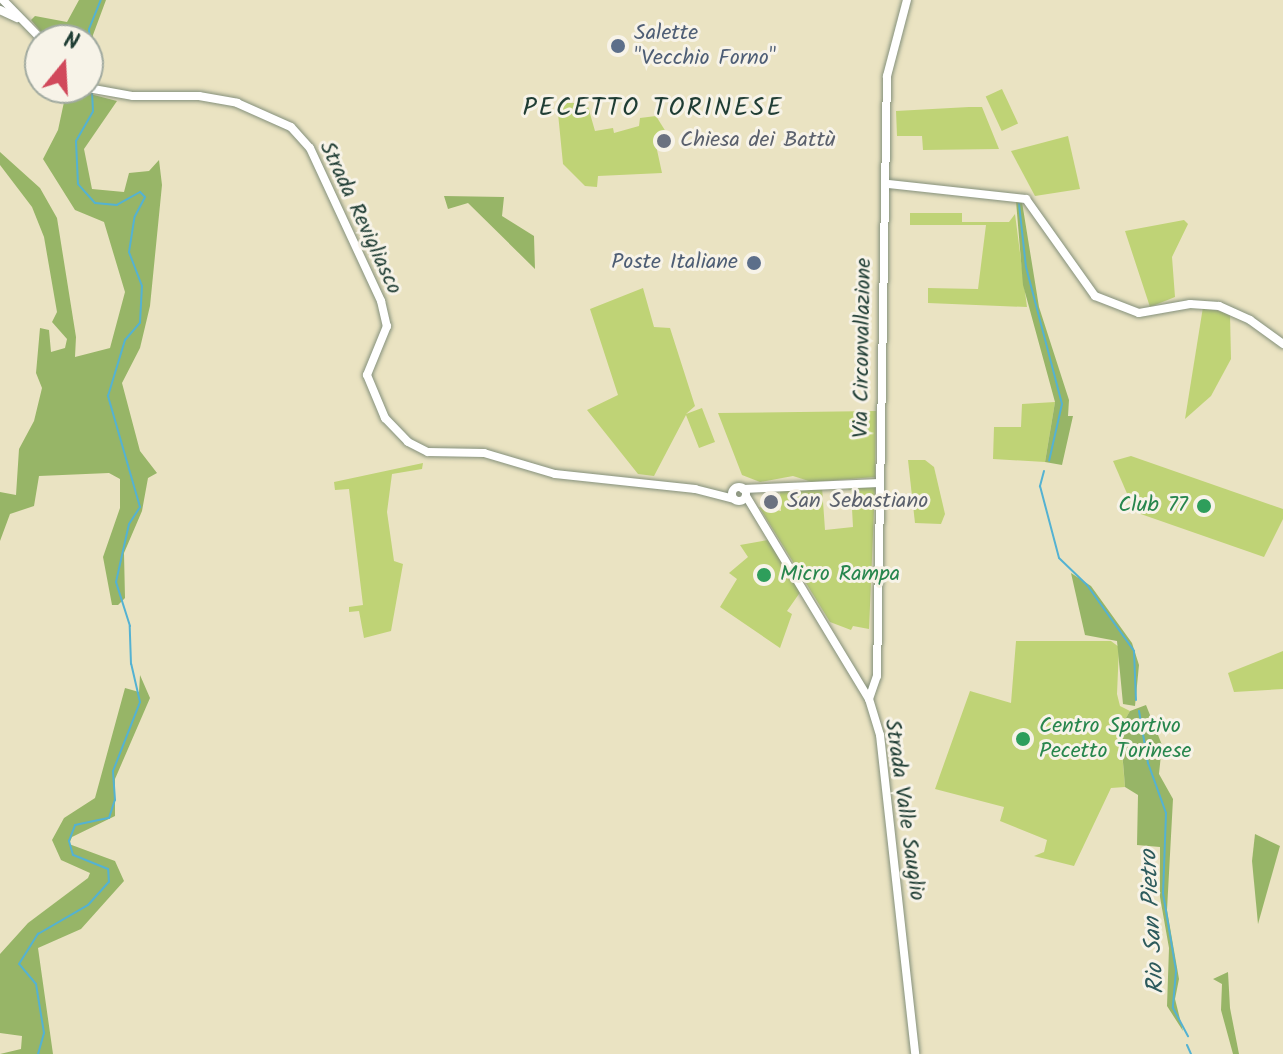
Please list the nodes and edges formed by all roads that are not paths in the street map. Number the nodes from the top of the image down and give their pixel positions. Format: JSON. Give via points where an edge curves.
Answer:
{"nodes":[{"id":1,"x":3,"y":0,"type":"edge"},
{"id":2,"x":907,"y":0,"type":"edge"},
{"id":3,"x":0,"y":9,"type":"edge"},
{"id":4,"x":24,"y":21,"type":"junction"},
{"id":5,"x":27,"y":24,"type":"edge"},
{"id":6,"x":104,"y":93,"type":"edge"},
{"id":7,"x":888,"y":184,"type":"junction"},
{"id":8,"x":1283,"y":344,"type":"edge"},
{"id":9,"x":879,"y":483,"type":"junction"},
{"id":10,"x":742,"y":494,"type":"junction"},
{"id":11,"x":869,"y":699,"type":"junction"},
{"id":12,"x":915,"y":1054,"type":"edge"}],
"edges":[{"from":1,"to":3,"type":"street"},
{"from":1,"to":4,"type":"street"},
{"from":2,"to":7,"type":"street","name":"Via Circonvallazione","via":[[887,76]]},
{"from":3,"to":4,"type":"street"},
{"from":4,"to":5,"type":"street"},
{"from":6,"to":10,"type":"street","name":"Strada Revigliasco","via":[[199,96],[237,103],[291,127],[310,148],[381,301],[387,326],[367,375],[385,418],[422,450],[484,453],[525,466]]},
{"from":7,"to":8,"type":"street","via":[[1026,199],[1095,296],[1139,313],[1190,304],[1219,306]]},
{"from":7,"to":9,"type":"street","name":"Via Circonvallazione"},
{"from":9,"to":10,"type":"street","name":"Strada Revigliasco"},
{"from":9,"to":11,"type":"street","name":"Via Circonvallazione","via":[[877,676]]},
{"from":10,"to":11,"type":"street","name":"Strada Valle Sauglio"},
{"from":11,"to":12,"type":"street","name":"Strada Valle Sauglio","via":[[880,735]]}]}
